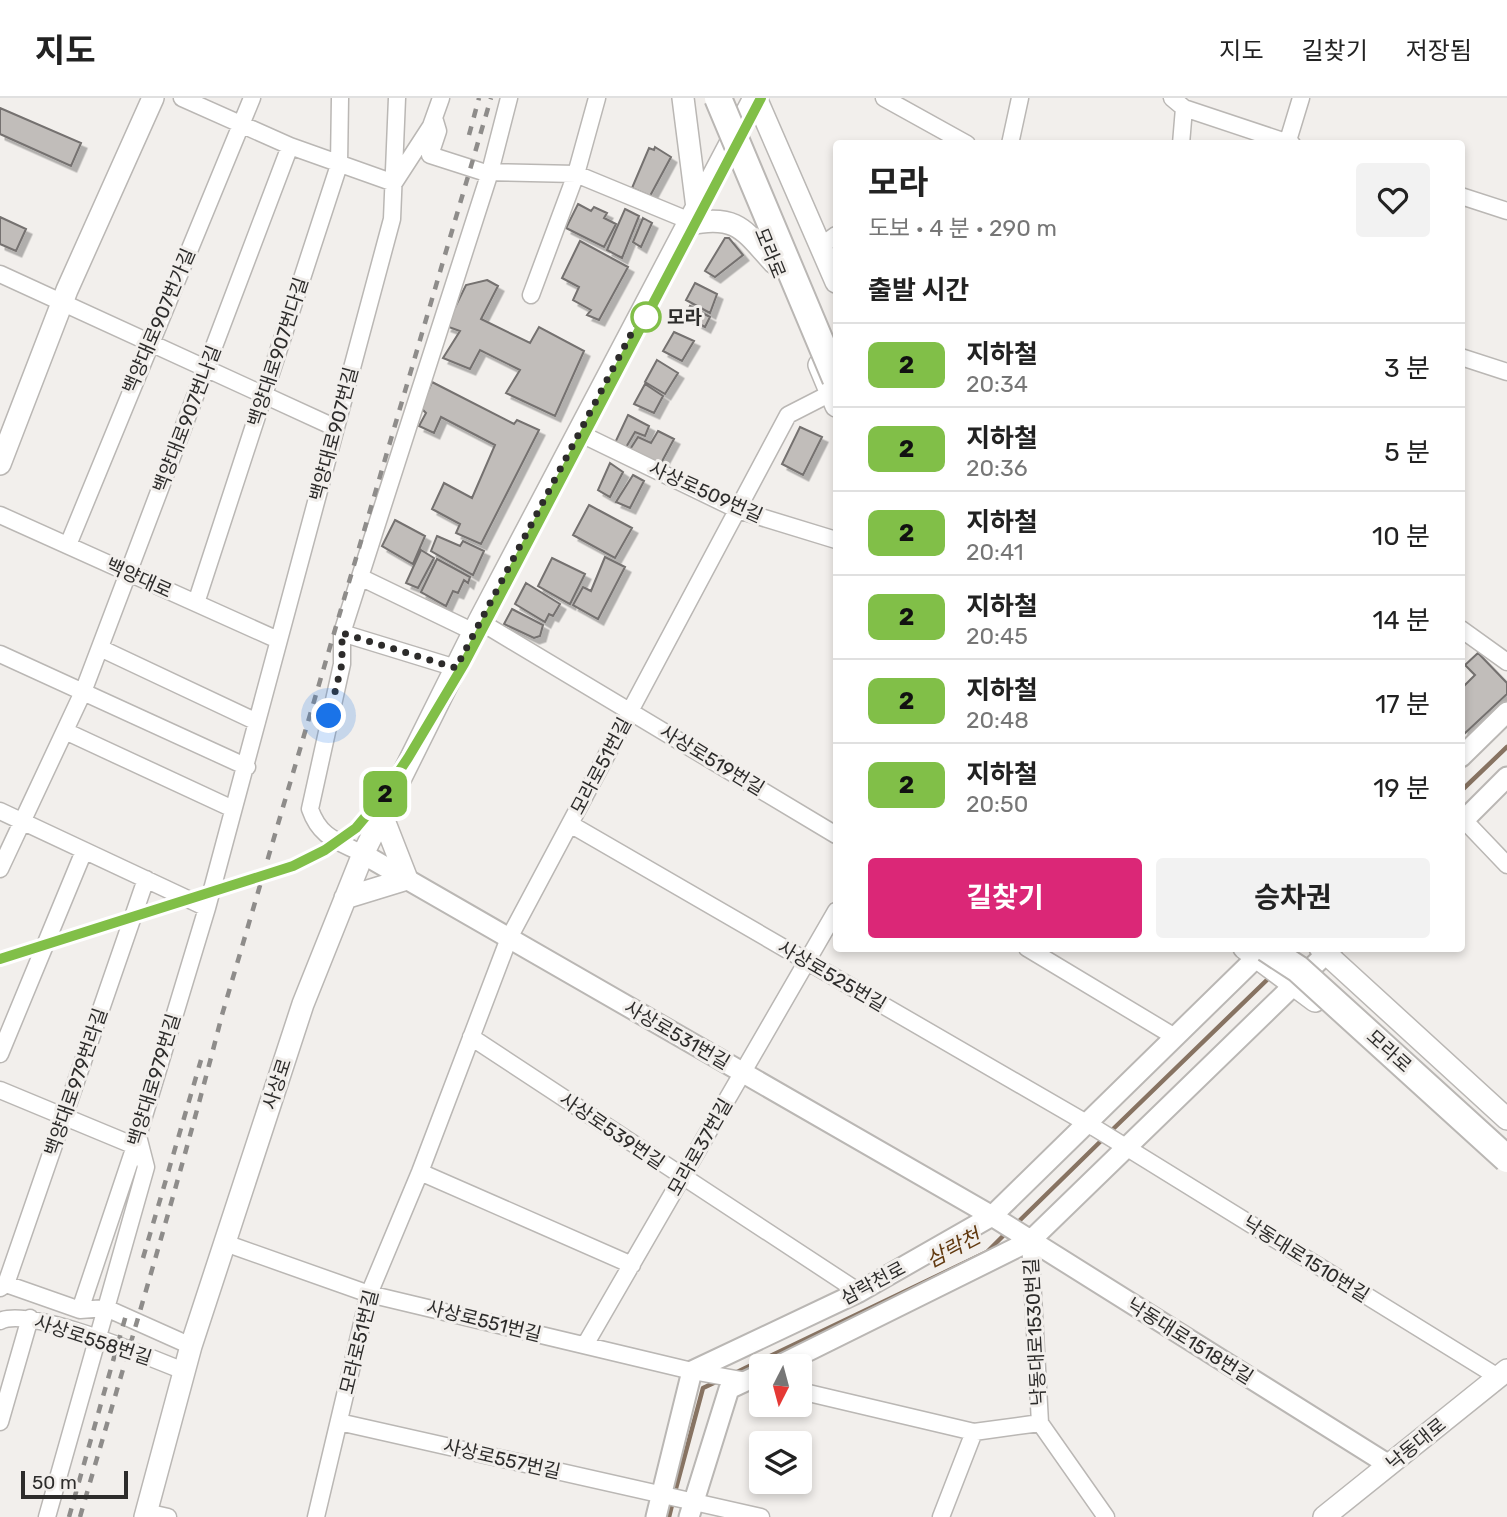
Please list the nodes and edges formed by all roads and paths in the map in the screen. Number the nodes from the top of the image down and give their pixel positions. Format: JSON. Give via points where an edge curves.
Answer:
{"nodes":[{"id":1,"x":153,"y":98,"type":"edge"},
{"id":2,"x":182,"y":98,"type":"edge"},
{"id":3,"x":252,"y":98,"type":"edge"},
{"id":4,"x":340,"y":98,"type":"edge"},
{"id":5,"x":397,"y":98,"type":"edge"},
{"id":6,"x":441,"y":98,"type":"edge"},
{"id":7,"x":509,"y":98,"type":"edge"},
{"id":8,"x":597,"y":98,"type":"edge"},
{"id":9,"x":682,"y":98,"type":"edge"},
{"id":10,"x":707,"y":98,"type":"edge"},
{"id":11,"x":718,"y":98,"type":"edge"},
{"id":12,"x":738,"y":98,"type":"edge"},
{"id":13,"x":755,"y":98,"type":"edge"},
{"id":14,"x":884,"y":98,"type":"edge"},
{"id":15,"x":1020,"y":98,"type":"edge"},
{"id":16,"x":1301,"y":98,"type":"edge"},
{"id":17,"x":1178,"y":103,"type":"edge"},
{"id":18,"x":433,"y":118,"type":"junction"},
{"id":19,"x":242,"y":125,"type":"junction"},
{"id":20,"x":960,"y":140,"type":"edge"},
{"id":21,"x":1011,"y":140,"type":"edge"},
{"id":22,"x":1181,"y":140,"type":"edge"},
{"id":23,"x":1281,"y":140,"type":"edge"},
{"id":24,"x":1290,"y":140,"type":"edge"},
{"id":25,"x":290,"y":146,"type":"junction"},
{"id":26,"x":727,"y":148,"type":"junction"},
{"id":27,"x":339,"y":165,"type":"junction"},
{"id":28,"x":490,"y":172,"type":"junction"},
{"id":29,"x":576,"y":174,"type":"junction"},
{"id":30,"x":394,"y":183,"type":"junction"},
{"id":31,"x":1465,"y":198,"type":"edge"},
{"id":32,"x":1507,"y":211,"type":"edge"},
{"id":33,"x":692,"y":218,"type":"junction"},
{"id":34,"x":829,"y":240,"type":"edge"},
{"id":35,"x":774,"y":263,"type":"junction"},
{"id":36,"x":833,"y":264,"type":"edge"},
{"id":37,"x":0,"y":274,"type":"edge"},
{"id":38,"x":531,"y":295,"type":"dead end"},
{"id":39,"x":63,"y":301,"type":"junction"},
{"id":40,"x":833,"y":325,"type":"edge"},
{"id":41,"x":150,"y":342,"type":"junction"},
{"id":42,"x":1465,"y":358,"type":"edge"},
{"id":43,"x":206,"y":368,"type":"junction"},
{"id":44,"x":1507,"y":372,"type":"edge"},
{"id":45,"x":833,"y":388,"type":"edge"},
{"id":46,"x":833,"y":389,"type":"edge"},
{"id":47,"x":833,"y":394,"type":"edge"},
{"id":48,"x":264,"y":396,"type":"junction"},
{"id":49,"x":336,"y":428,"type":"junction"},
{"id":50,"x":579,"y":433,"type":"junction"},
{"id":51,"x":0,"y":464,"type":"edge"},
{"id":52,"x":738,"y":510,"type":"junction"},
{"id":53,"x":0,"y":515,"type":"edge"},
{"id":54,"x":833,"y":539,"type":"edge"},
{"id":55,"x":68,"y":545,"type":"junction"},
{"id":56,"x":128,"y":573,"type":"junction"},
{"id":57,"x":360,"y":577,"type":"junction"},
{"id":58,"x":196,"y":603,"type":"junction"},
{"id":59,"x":477,"y":626,"type":"junction"},
{"id":60,"x":1465,"y":632,"type":"edge"},
{"id":61,"x":342,"y":633,"type":"junction"},
{"id":62,"x":278,"y":640,"type":"junction"},
{"id":63,"x":100,"y":648,"type":"junction"},
{"id":64,"x":0,"y":654,"type":"edge"},
{"id":65,"x":1507,"y":662,"type":"edge"},
{"id":66,"x":456,"y":668,"type":"junction"},
{"id":67,"x":83,"y":692,"type":"junction"},
{"id":68,"x":630,"y":711,"type":"junction"},
{"id":69,"x":1507,"y":712,"type":"edge"},
{"id":70,"x":257,"y":722,"type":"junction"},
{"id":71,"x":65,"y":732,"type":"junction"},
{"id":72,"x":1465,"y":753,"type":"edge"},
{"id":73,"x":247,"y":767,"type":"junction"},
{"id":74,"x":1507,"y":777,"type":"edge"},
{"id":75,"x":233,"y":809,"type":"junction"},
{"id":76,"x":0,"y":811,"type":"edge"},
{"id":77,"x":382,"y":816,"type":"junction"},
{"id":78,"x":1465,"y":820,"type":"edge"},
{"id":79,"x":22,"y":822,"type":"junction"},
{"id":80,"x":570,"y":824,"type":"junction"},
{"id":81,"x":1465,"y":824,"type":"edge"},
{"id":82,"x":833,"y":833,"type":"edge"},
{"id":83,"x":84,"y":851,"type":"junction"},
{"id":84,"x":363,"y":854,"type":"junction"},
{"id":85,"x":1507,"y":865,"type":"edge"},
{"id":86,"x":0,"y":869,"type":"edge"},
{"id":87,"x":146,"y":879,"type":"junction"},
{"id":88,"x":407,"y":879,"type":"junction"},
{"id":89,"x":345,"y":898,"type":"junction"},
{"id":90,"x":206,"y":908,"type":"junction"},
{"id":91,"x":833,"y":916,"type":"edge"},
{"id":92,"x":509,"y":938,"type":"junction"},
{"id":93,"x":1034,"y":952,"type":"edge"},
{"id":94,"x":1301,"y":952,"type":"edge"},
{"id":95,"x":1316,"y":952,"type":"edge"},
{"id":96,"x":1328,"y":952,"type":"edge"},
{"id":97,"x":1269,"y":961,"type":"edge"},
{"id":98,"x":807,"y":962,"type":"junction"},
{"id":99,"x":471,"y":1037,"type":"junction"},
{"id":100,"x":1175,"y":1037,"type":"junction"},
{"id":101,"x":0,"y":1054,"type":"edge"},
{"id":102,"x":743,"y":1073,"type":"junction"},
{"id":103,"x":0,"y":1090,"type":"edge"},
{"id":104,"x":64,"y":1117,"type":"junction"},
{"id":105,"x":1507,"y":1119,"type":"edge"},
{"id":106,"x":1091,"y":1126,"type":"junction"},
{"id":107,"x":1507,"y":1133,"type":"edge"},
{"id":108,"x":136,"y":1141,"type":"junction"},
{"id":109,"x":1121,"y":1144,"type":"junction"},
{"id":110,"x":1507,"y":1159,"type":"edge"},
{"id":111,"x":1507,"y":1171,"type":"edge"},
{"id":112,"x":420,"y":1172,"type":"junction"},
{"id":113,"x":682,"y":1178,"type":"junction"},
{"id":114,"x":1011,"y":1228,"type":"junction"},
{"id":115,"x":225,"y":1243,"type":"junction"},
{"id":116,"x":632,"y":1265,"type":"junction"},
{"id":117,"x":3,"y":1286,"type":"edge"},
{"id":118,"x":859,"y":1292,"type":"junction"},
{"id":119,"x":369,"y":1294,"type":"junction"},
{"id":120,"x":106,"y":1308,"type":"junction"},
{"id":121,"x":80,"y":1310,"type":"junction"},
{"id":122,"x":30,"y":1318,"type":"junction"},
{"id":123,"x":0,"y":1321,"type":"edge"},
{"id":124,"x":97,"y":1338,"type":"junction"},
{"id":125,"x":585,"y":1345,"type":"junction"},
{"id":126,"x":191,"y":1346,"type":"junction"},
{"id":127,"x":798,"y":1354,"type":"edge"},
{"id":128,"x":184,"y":1371,"type":"junction"},
{"id":129,"x":692,"y":1371,"type":"junction"},
{"id":130,"x":1502,"y":1373,"type":"edge"},
{"id":131,"x":749,"y":1378,"type":"edge"},
{"id":132,"x":749,"y":1381,"type":"edge"},
{"id":133,"x":812,"y":1394,"type":"edge"},
{"id":134,"x":0,"y":1422,"type":"edge"},
{"id":135,"x":339,"y":1422,"type":"junction"},
{"id":136,"x":1041,"y":1423,"type":"junction"},
{"id":137,"x":974,"y":1432,"type":"junction"},
{"id":138,"x":1389,"y":1465,"type":"junction"},
{"id":139,"x":663,"y":1495,"type":"junction"},
{"id":140,"x":688,"y":1507,"type":"edge"},
{"id":141,"x":145,"y":1514,"type":"edge"},
{"id":142,"x":47,"y":1517,"type":"edge"},
{"id":143,"x":168,"y":1517,"type":"edge"},
{"id":144,"x":316,"y":1517,"type":"edge"},
{"id":145,"x":656,"y":1517,"type":"edge"},
{"id":146,"x":761,"y":1517,"type":"edge"},
{"id":147,"x":942,"y":1517,"type":"edge"},
{"id":148,"x":1106,"y":1517,"type":"edge"},
{"id":149,"x":1324,"y":1517,"type":"edge"}],
"edges":[{"from":1,"to":39,"type":"main road"},
{"from":2,"to":19,"type":"street"},
{"from":3,"to":19,"type":"street","name":"백양대로907번가길"},
{"from":4,"to":27,"type":"street","name":"백양대로907번다길"},
{"from":5,"to":30,"type":"street","name":"백양대로907번길"},
{"from":6,"to":18,"type":"street"},
{"from":7,"to":28,"type":"street"},
{"from":8,"to":29,"type":"street"},
{"from":9,"to":33,"type":"main road"},
{"from":10,"to":26,"type":"main road","name":"모라로"},
{"from":11,"to":45,"type":"highway","name":"모라로","bridge":true},
{"from":12,"to":40,"type":"highway","name":"모라로"},
{"from":13,"to":26,"type":"main road","name":"사상로"},
{"from":13,"to":34,"type":"main road"},
{"from":14,"to":20,"type":"street"},
{"from":15,"to":21,"type":"street"},
{"from":16,"to":24,"type":"street"},
{"from":17,"to":22,"type":"street"},
{"from":17,"to":23,"type":"street"},
{"from":18,"to":28,"type":"street","via":[[438,131],[430,155]]},
{"from":18,"to":30,"type":"street"},
{"from":19,"to":25,"type":"street"},
{"from":19,"to":41,"type":"street","name":"백양대로907번가길"},
{"from":25,"to":27,"type":"street"},
{"from":25,"to":43,"type":"street","name":"백양대로907번나길"},
{"from":26,"to":33,"type":"main road","name":"사상로"},
{"from":26,"to":35,"type":"main road","name":"모라로"},
{"from":27,"to":30,"type":"street"},
{"from":27,"to":48,"type":"street","name":"백양대로907번다길"},
{"from":28,"to":29,"type":"street"},
{"from":28,"to":57,"type":"street"},
{"from":29,"to":33,"type":"street"},
{"from":29,"to":38,"type":"street"},
{"from":30,"to":49,"type":"street","name":"백양대로907번길","via":[[392,219]]},
{"from":31,"to":32,"type":"street"},
{"from":33,"to":35,"type":"main road","via":[[715,218],[742,228]]},
{"from":33,"to":50,"type":"main road","name":"사상로"},
{"from":34,"to":36,"type":"main road"},
{"from":35,"to":46,"type":"main road","name":"모라로"},
{"from":37,"to":39,"type":"street"},
{"from":39,"to":41,"type":"street"},
{"from":39,"to":51,"type":"main road"},
{"from":41,"to":43,"type":"street"},
{"from":41,"to":55,"type":"street","name":"백양대로907번가길"},
{"from":42,"to":44,"type":"street"},
{"from":43,"to":48,"type":"street"},
{"from":43,"to":56,"type":"street","name":"백양대로907번나길"},
{"from":47,"to":52,"type":"street","name":"모라로51번길","via":[[788,415]]},
{"from":48,"to":49,"type":"street"},
{"from":48,"to":58,"type":"street","name":"백양대로907번다길"},
{"from":49,"to":62,"type":"street","name":"백양대로907번길"},
{"from":50,"to":52,"type":"street","name":"사상로509번길"},
{"from":50,"to":59,"type":"main road","name":"사상로"},
{"from":52,"to":54,"type":"street","name":"사상로509번길"},
{"from":52,"to":68,"type":"street","name":"모라로51번길"},
{"from":53,"to":55,"type":"street","name":"백양대로"},
{"from":55,"to":56,"type":"street","name":"백양대로"},
{"from":56,"to":58,"type":"street","name":"백양대로"},
{"from":56,"to":63,"type":"street","name":"백양대로907번나길"},
{"from":57,"to":59,"type":"street"},
{"from":57,"to":61,"type":"street"},
{"from":58,"to":62,"type":"street","name":"백양대로"},
{"from":59,"to":66,"type":"main road","name":"사상로"},
{"from":59,"to":68,"type":"street","name":"사상로519번길"},
{"from":60,"to":65,"type":"street"},
{"from":61,"to":66,"type":"street"},
{"from":61,"to":84,"type":"street","via":[[342,664],[310,809],[326,835]]},
{"from":62,"to":70,"type":"street","name":"백양대로907번길"},
{"from":63,"to":67,"type":"street","name":"백양대로907번나길"},
{"from":63,"to":70,"type":"street"},
{"from":64,"to":67,"type":"street"},
{"from":66,"to":77,"type":"main road","name":"사상로"},
{"from":67,"to":71,"type":"street","name":"백양대로907번나길"},
{"from":67,"to":73,"type":"street"},
{"from":68,"to":80,"type":"street","name":"모라로51번길"},
{"from":68,"to":82,"type":"street","name":"사상로519번길"},
{"from":69,"to":72,"type":"street"},
{"from":70,"to":73,"type":"street","name":"백양대로907번길"},
{"from":71,"to":75,"type":"street"},
{"from":71,"to":79,"type":"street","name":"백양대로907번나길"},
{"from":73,"to":75,"type":"street","name":"백양대로979번길"},
{"from":74,"to":78,"type":"street"},
{"from":75,"to":90,"type":"street","name":"백양대로979번길"},
{"from":76,"to":79,"type":"street"},
{"from":77,"to":84,"type":"main road","name":"사상로"},
{"from":77,"to":88,"type":"main road"},
{"from":79,"to":83,"type":"street"},
{"from":79,"to":86,"type":"street","name":"백양대로907번나길"},
{"from":80,"to":92,"type":"street","name":"모라로51번길"},
{"from":80,"to":98,"type":"street","name":"사상로525번길"},
{"from":81,"to":85,"type":"street"},
{"from":83,"to":87,"type":"street"},
{"from":83,"to":101,"type":"street"},
{"from":84,"to":88,"type":"street","name":"사상로531번길"},
{"from":84,"to":89,"type":"main road","name":"사상로"},
{"from":87,"to":90,"type":"street"},
{"from":87,"to":104,"type":"street","name":"백양대로979번라길"},
{"from":88,"to":89,"type":"main road"},
{"from":88,"to":92,"type":"street","name":"사상로531번길"},
{"from":89,"to":115,"type":"main road","name":"사상로","via":[[303,1004]]},
{"from":90,"to":108,"type":"street","name":"백양대로979번길"},
{"from":91,"to":98,"type":"street","name":"모라로37번길"},
{"from":92,"to":99,"type":"street","name":"모라로51번길"},
{"from":92,"to":102,"type":"street","name":"사상로531번길"},
{"from":93,"to":100,"type":"street"},
{"from":94,"to":107,"type":"highway","name":"모라로"},
{"from":95,"to":97,"type":"street","name":"삼락천로"},
{"from":96,"to":105,"type":"main road","name":"모라로"},
{"from":97,"to":100,"type":"street","name":"삼락천로"},
{"from":97,"to":109,"type":"street","name":"삼락천로"},
{"from":97,"to":110,"type":"highway","name":"모라로","bridge":true,"via":[[1298,970]]},
{"from":97,"to":111,"type":"main road","name":"모라로"},
{"from":98,"to":102,"type":"street","name":"모라로37번길"},
{"from":98,"to":106,"type":"street","name":"사상로525번길"},
{"from":99,"to":112,"type":"street","name":"모라로51번길"},
{"from":99,"to":113,"type":"street","name":"사상로539번길"},
{"from":100,"to":106,"type":"street","name":"삼락천로"},
{"from":102,"to":113,"type":"street","name":"모라로37번길"},
{"from":102,"to":114,"type":"street","name":"사상로531번길"},
{"from":103,"to":104,"type":"street"},
{"from":104,"to":108,"type":"street"},
{"from":104,"to":117,"type":"street","name":"백양대로979번라길"},
{"from":106,"to":109,"type":"street","name":"사상로525번길"},
{"from":106,"to":114,"type":"street","name":"삼락천로"},
{"from":108,"to":120,"type":"street","via":[[146,1167]]},
{"from":108,"to":121,"type":"street","name":"백양대로979번길"},
{"from":109,"to":114,"type":"street","name":"삼락천로"},
{"from":109,"to":130,"type":"street","name":"낙동대로1510번길"},
{"from":112,"to":116,"type":"street"},
{"from":112,"to":119,"type":"street","name":"모라로51번길"},
{"from":113,"to":116,"type":"street","name":"모라로37번길"},
{"from":113,"to":118,"type":"street","name":"사상로539번길"},
{"from":114,"to":118,"type":"street","name":"삼락천로"},
{"from":114,"to":127,"type":"street","name":"삼락천로"},
{"from":114,"to":136,"type":"street","name":"낙동대로1530번길"},
{"from":114,"to":138,"type":"street","name":"낙동대로1518번길"},
{"from":115,"to":119,"type":"street","name":"사상로551번길"},
{"from":115,"to":126,"type":"main road","name":"사상로"},
{"from":116,"to":125,"type":"street","name":"모라로37번길"},
{"from":117,"to":121,"type":"street"},
{"from":118,"to":129,"type":"street","name":"삼락천로"},
{"from":119,"to":125,"type":"street","name":"사상로551번길"},
{"from":119,"to":135,"type":"street","name":"모라로51번길"},
{"from":120,"to":121,"type":"street"},
{"from":120,"to":124,"type":"street"},
{"from":120,"to":126,"type":"street"},
{"from":122,"to":123,"type":"street","name":"사상로558번길"},
{"from":122,"to":124,"type":"street","name":"사상로558번길"},
{"from":122,"to":134,"type":"street"},
{"from":124,"to":128,"type":"street","name":"사상로558번길"},
{"from":124,"to":142,"type":"street"},
{"from":125,"to":129,"type":"street","name":"사상로551번길"},
{"from":126,"to":128,"type":"main road","name":"사상로"},
{"from":128,"to":141,"type":"main road","name":"사상로"},
{"from":129,"to":131,"type":"street","name":"사상로551번길"},
{"from":129,"to":139,"type":"street"},
{"from":130,"to":138,"type":"main road","name":"낙동대로"},
{"from":132,"to":140,"type":"street","via":[[729,1389]]},
{"from":133,"to":137,"type":"street","name":"낙동대로1530번길"},
{"from":135,"to":139,"type":"street","name":"사상로557번길"},
{"from":135,"to":144,"type":"street","name":"모라로51번길"},
{"from":136,"to":137,"type":"street","name":"낙동대로1530번길"},
{"from":136,"to":148,"type":"street","name":"낙동대로1530번길"},
{"from":137,"to":147,"type":"street"},
{"from":138,"to":149,"type":"main road","name":"낙동대로"},
{"from":139,"to":140,"type":"street","name":"사상로557번길"},
{"from":139,"to":145,"type":"street"},
{"from":140,"to":146,"type":"street","name":"사상로557번길"},
{"from":141,"to":143,"type":"street"}]}
